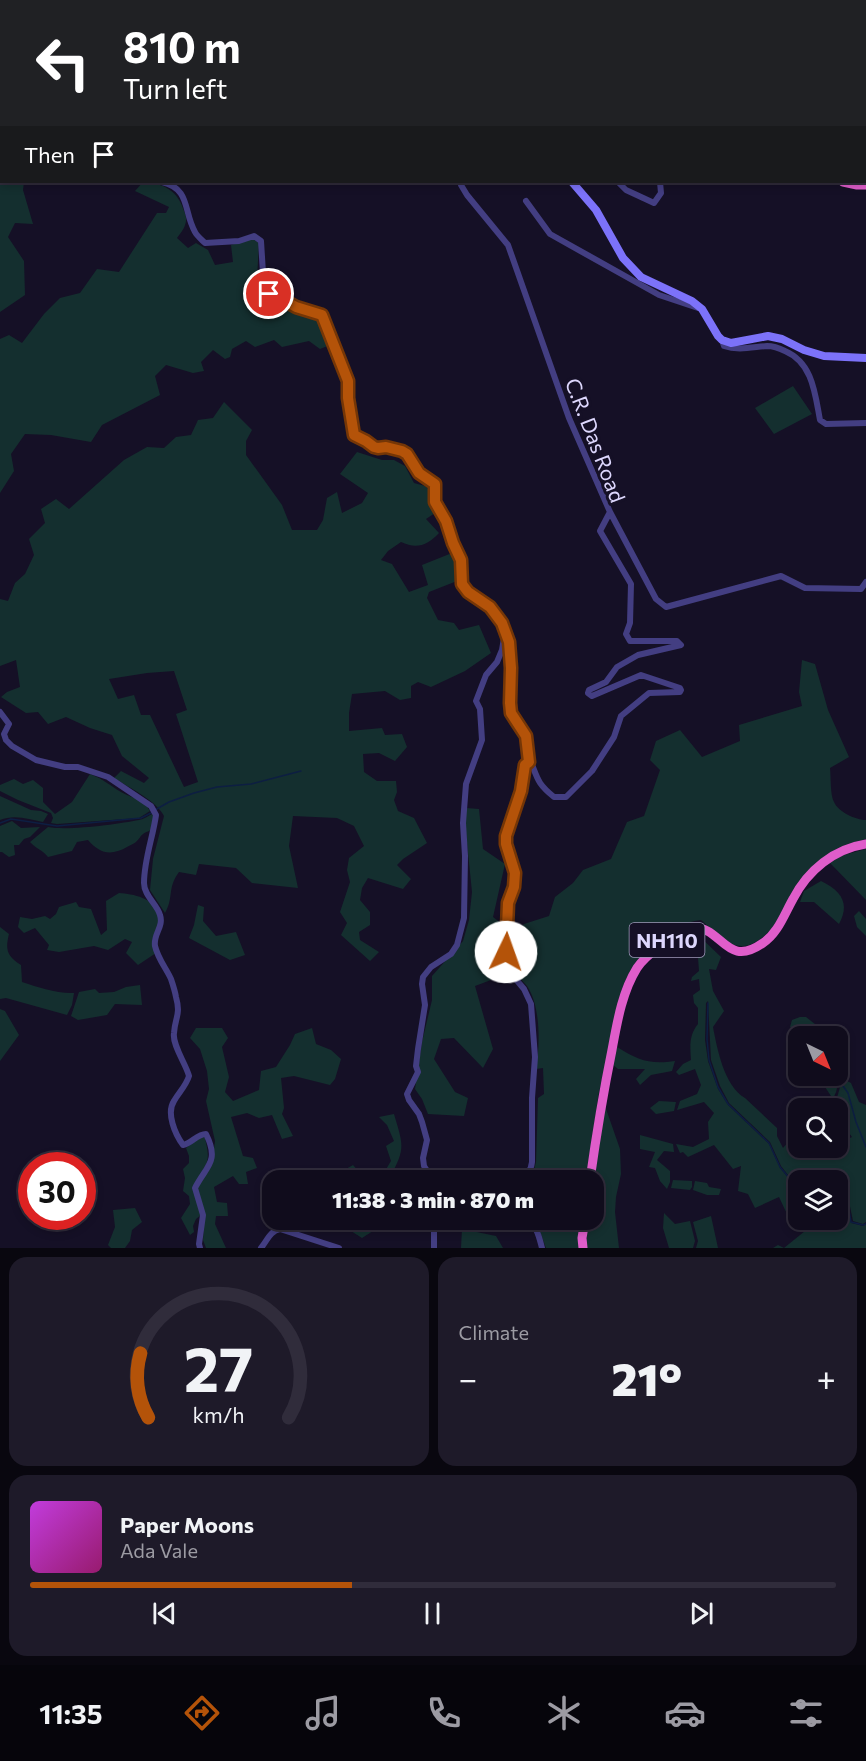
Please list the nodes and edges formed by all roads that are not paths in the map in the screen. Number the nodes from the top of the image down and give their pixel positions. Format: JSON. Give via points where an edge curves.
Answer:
{"nodes":[{"id":1,"x":166,"y":183,"type":"edge"},
{"id":2,"x":462,"y":183,"type":"edge"},
{"id":3,"x":573,"y":183,"type":"edge"},
{"id":4,"x":619,"y":183,"type":"edge"},
{"id":5,"x":660,"y":183,"type":"edge"},
{"id":6,"x":848,"y":183,"type":"edge"},
{"id":7,"x":866,"y":185,"type":"edge"},
{"id":8,"x":526,"y":201,"type":"dead end"},
{"id":9,"x":702,"y":309,"type":"junction"},
{"id":10,"x":722,"y":340,"type":"junction"},
{"id":11,"x":866,"y":358,"type":"edge"},
{"id":12,"x":866,"y":423,"type":"edge"},
{"id":13,"x":610,"y":512,"type":"junction"},
{"id":14,"x":866,"y":582,"type":"edge"},
{"id":15,"x":506,"y":632,"type":"junction"},
{"id":16,"x":0,"y":712,"type":"edge"},
{"id":17,"x":529,"y":762,"type":"junction"},
{"id":18,"x":866,"y":844,"type":"edge"},
{"id":19,"x":427,"y":1170,"type":"edge"},
{"id":20,"x":530,"y":1170,"type":"edge"},
{"id":21,"x":591,"y":1170,"type":"edge"},
{"id":22,"x":434,"y":1230,"type":"edge"},
{"id":23,"x":536,"y":1230,"type":"edge"},
{"id":24,"x":583,"y":1230,"type":"edge"},
{"id":25,"x":200,"y":1248,"type":"edge"},
{"id":26,"x":261,"y":1248,"type":"edge"},
{"id":27,"x":339,"y":1248,"type":"edge"},
{"id":28,"x":434,"y":1248,"type":"edge"},
{"id":29,"x":543,"y":1248,"type":"edge"},
{"id":30,"x":583,"y":1248,"type":"edge"}],
"edges":[{"from":1,"to":15,"type":"street","via":[[182,193],[196,234],[205,243],[254,236],[261,241],[264,289],[296,307],[322,315],[348,381],[354,435],[374,447],[402,451],[419,473],[433,481],[435,502],[461,560],[462,584],[490,607]]},
{"from":2,"to":13,"type":"street","name":"C.R. Das Road","via":[[508,245],[569,418]]},
{"from":3,"to":9,"type":"main road","via":[[596,210],[623,258],[641,277]]},
{"from":4,"to":5,"type":"street","via":[[654,203],[661,193]]},
{"from":6,"to":7,"type":"highway"},
{"from":8,"to":9,"type":"street","via":[[550,234],[659,295]]},
{"from":9,"to":10,"type":"main road"},
{"from":10,"to":11,"type":"main road","via":[[731,343],[768,336],[824,356]]},
{"from":10,"to":12,"type":"street","via":[[729,348],[768,346],[790,353],[803,363],[812,382],[820,420],[826,424]]},
{"from":13,"to":14,"type":"street","via":[[656,599],[666,607],[781,576],[805,588],[861,589]]},
{"from":13,"to":17,"type":"street","name":"C.R. Das Road","via":[[600,531],[632,584],[626,634],[630,640],[677,641],[681,645],[638,655],[617,667],[606,682],[588,693],[592,696],[641,675],[681,690],[649,693],[621,716],[614,737],[592,771],[566,797],[554,797],[540,785]]},
{"from":15,"to":17,"type":"street","via":[[511,660],[511,713],[526,736]]},
{"from":15,"to":19,"type":"street","via":[[497,662],[486,675],[476,701],[482,740],[466,784],[465,918],[451,954],[423,977],[425,1005],[418,1072],[407,1094],[419,1114],[427,1140],[423,1158]]},
{"from":16,"to":25,"type":"street","via":[[8,721],[4,734],[12,746],[36,760],[108,777],[151,806],[156,815],[145,892],[161,918],[154,944],[177,998],[179,1015],[173,1034],[189,1076],[170,1106],[170,1115],[183,1145],[206,1134],[212,1158],[195,1188],[203,1215]]},
{"from":17,"to":20,"type":"street","via":[[506,836],[515,873],[508,903],[503,964],[531,1004],[535,1057]]},
{"from":18,"to":21,"type":"highway","number":"NH110","via":[[850,846],[830,856],[812,872],[774,934],[753,949],[735,952],[703,928],[689,928],[669,938],[638,967],[616,1026]]},
{"from":22,"to":28,"type":"street"},
{"from":23,"to":29,"type":"street"},
{"from":24,"to":30,"type":"highway"},
{"from":26,"to":27,"type":"street","via":[[280,1229]]}]}
